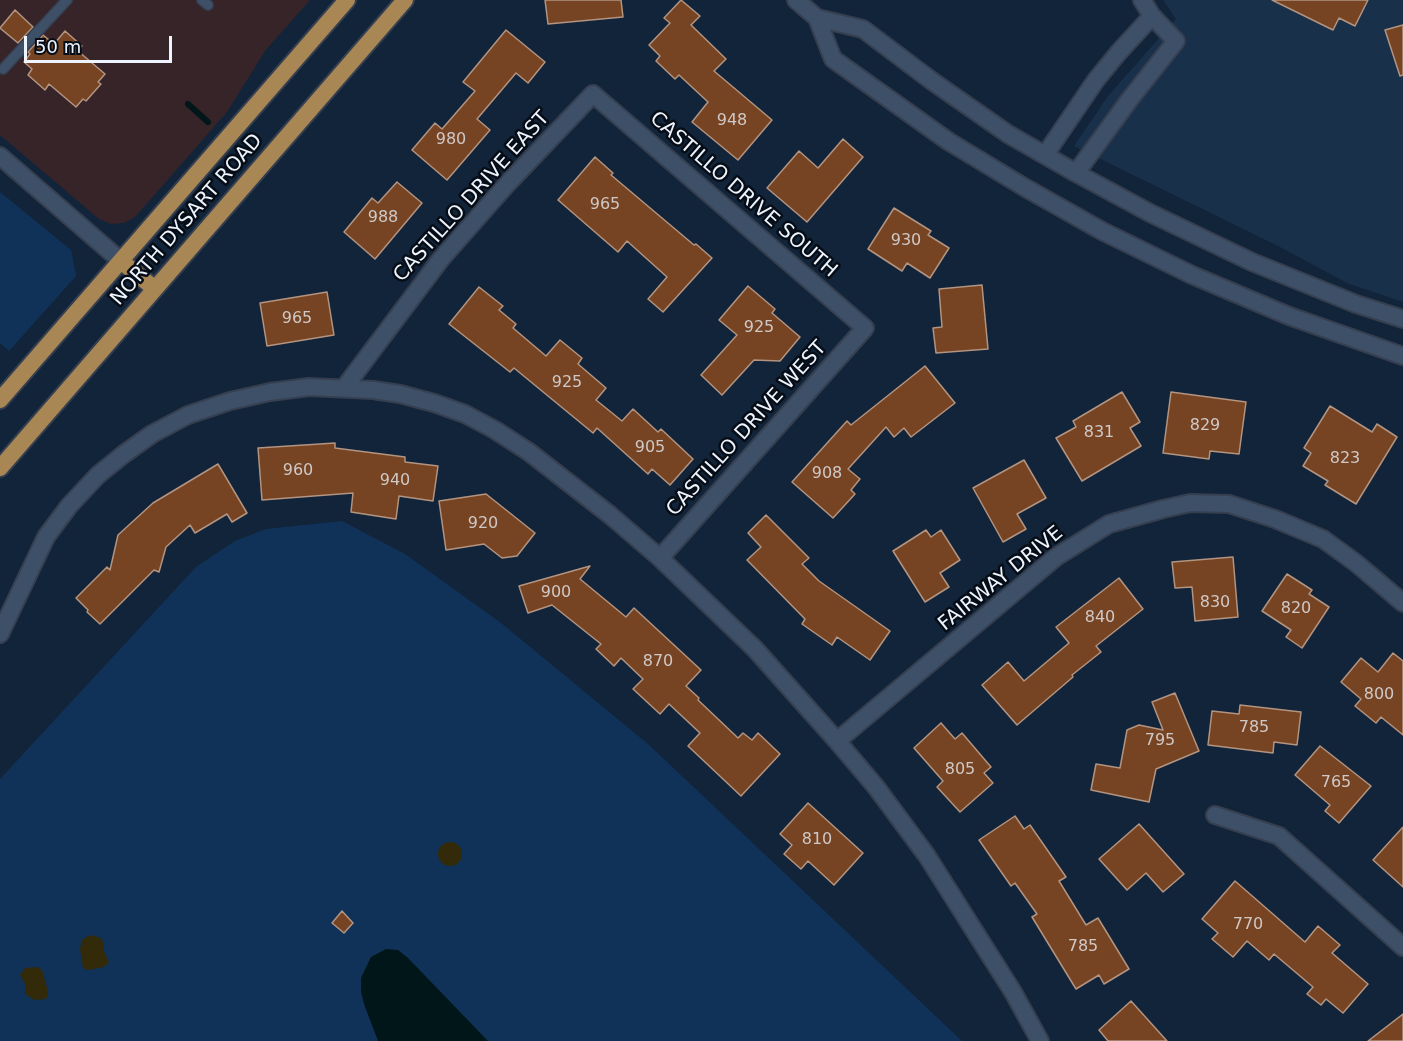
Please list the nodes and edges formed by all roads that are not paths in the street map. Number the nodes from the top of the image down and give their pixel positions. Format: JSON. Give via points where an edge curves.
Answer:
{"nodes":[{"id":1,"x":67,"y":0,"type":"edge"},
{"id":2,"x":347,"y":0,"type":"edge"},
{"id":3,"x":405,"y":0,"type":"edge"},
{"id":4,"x":796,"y":0,"type":"edge"},
{"id":5,"x":1142,"y":0,"type":"edge"},
{"id":6,"x":1152,"y":16,"type":"junction"},
{"id":7,"x":817,"y":18,"type":"junction"},
{"id":8,"x":3,"y":69,"type":"dead end"},
{"id":9,"x":593,"y":94,"type":"joint"},
{"id":10,"x":1045,"y":155,"type":"junction"},
{"id":11,"x":0,"y":156,"type":"edge"},
{"id":12,"x":1076,"y":173,"type":"junction"},
{"id":13,"x":121,"y":261,"type":"junction"},
{"id":14,"x":155,"y":290,"type":"junction"},
{"id":15,"x":1403,"y":319,"type":"edge"},
{"id":16,"x":865,"y":328,"type":"joint"},
{"id":17,"x":1403,"y":356,"type":"edge"},
{"id":18,"x":344,"y":388,"type":"junction"},
{"id":19,"x":0,"y":400,"type":"edge"},
{"id":20,"x":0,"y":468,"type":"edge"},
{"id":21,"x":660,"y":558,"type":"junction"},
{"id":22,"x":1403,"y":603,"type":"edge"},
{"id":23,"x":0,"y":634,"type":"edge"},
{"id":24,"x":837,"y":741,"type":"junction"},
{"id":25,"x":1215,"y":815,"type":"dead end"},
{"id":26,"x":1403,"y":947,"type":"edge"},
{"id":27,"x":1040,"y":1041,"type":"edge"}],
"edges":[{"from":1,"to":8,"type":"lane"},
{"from":2,"to":13,"type":"main road","name":"NORTH DYSART ROAD"},
{"from":3,"to":14,"type":"main road","name":"NORTH DYSART ROAD"},
{"from":4,"to":7,"type":"street"},
{"from":5,"to":6,"type":"street"},
{"from":6,"to":10,"type":"street","via":[[1096,80]]},
{"from":6,"to":12,"type":"street","via":[[1176,41]]},
{"from":7,"to":10,"type":"street","via":[[862,29],[1008,134]]},
{"from":7,"to":17,"type":"street","via":[[832,59],[995,170],[1102,231],[1192,275],[1289,316]]},
{"from":9,"to":16,"type":"street","name":"CASTILLO DRIVE SOUTH"},
{"from":9,"to":18,"type":"street","name":"CASTILLO DRIVE EAST","via":[[449,250]]},
{"from":10,"to":12,"type":"street"},
{"from":11,"to":13,"type":"street"},
{"from":12,"to":15,"type":"street","via":[[1252,262]]},
{"from":13,"to":14,"type":"main road"},
{"from":13,"to":19,"type":"main road","name":"NORTH DYSART ROAD"},
{"from":14,"to":20,"type":"main road","name":"NORTH DYSART ROAD"},
{"from":16,"to":21,"type":"street","name":"CASTILLO DRIVE WEST"},
{"from":18,"to":21,"type":"street","via":[[400,394],[434,403],[495,430],[564,478]]},
{"from":18,"to":23,"type":"street","via":[[309,387],[230,402],[188,415],[124,454],[69,506],[46,537]]},
{"from":21,"to":24,"type":"street","via":[[754,648]]},
{"from":22,"to":24,"type":"street","name":"FAIRWAY DRIVE","via":[[1323,538],[1275,519],[1229,504],[1190,503],[1163,509],[1109,524],[1056,557]]},
{"from":24,"to":27,"type":"street","via":[[934,866]]},
{"from":25,"to":26,"type":"street","via":[[1278,836]]}]}
